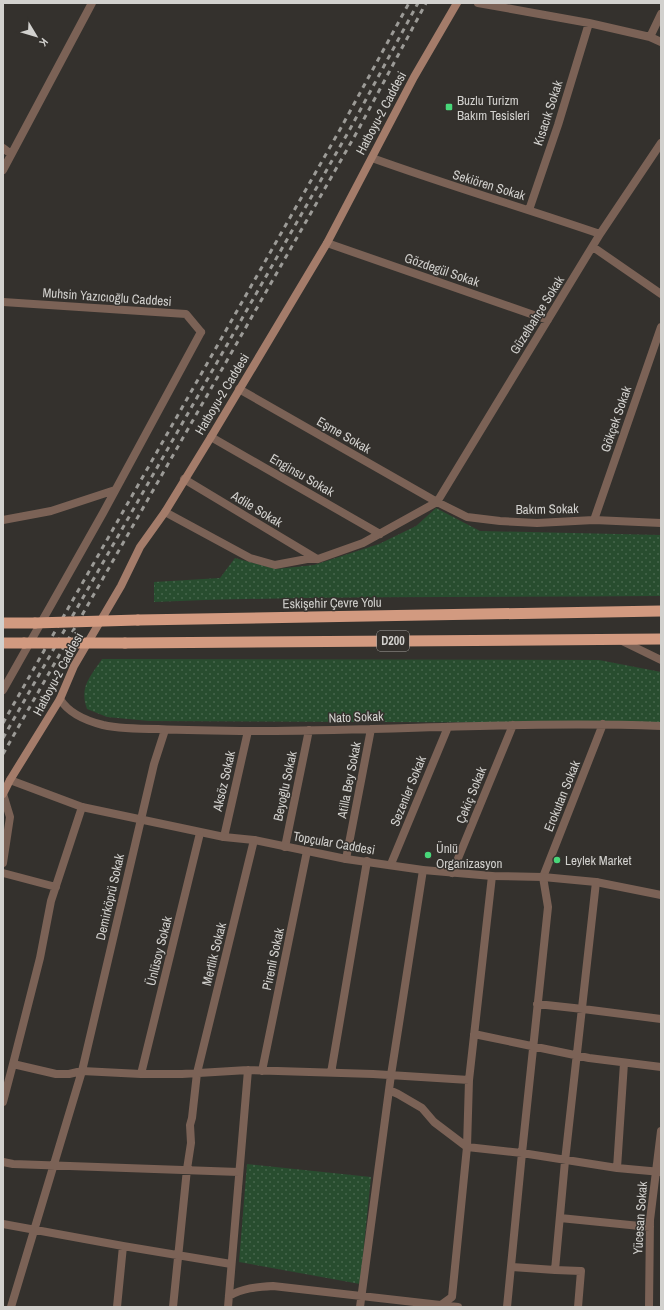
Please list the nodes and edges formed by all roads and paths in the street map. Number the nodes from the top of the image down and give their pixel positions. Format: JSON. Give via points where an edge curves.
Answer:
{"nodes":[{"id":1,"x":92,"y":3,"type":"edge"},
{"id":2,"x":457,"y":3,"type":"edge"},
{"id":3,"x":478,"y":3,"type":"edge"},
{"id":4,"x":661,"y":14,"type":"edge"},
{"id":5,"x":589,"y":23,"type":"junction"},
{"id":6,"x":650,"y":37,"type":"junction"},
{"id":7,"x":661,"y":42,"type":"edge"},
{"id":8,"x":661,"y":143,"type":"edge"},
{"id":9,"x":3,"y":148,"type":"edge"},
{"id":10,"x":11,"y":154,"type":"junction"},
{"id":11,"x":372,"y":158,"type":"junction"},
{"id":12,"x":3,"y":170,"type":"edge"},
{"id":13,"x":529,"y":210,"type":"junction"},
{"id":14,"x":600,"y":234,"type":"junction"},
{"id":15,"x":327,"y":243,"type":"junction"},
{"id":16,"x":593,"y":247,"type":"junction"},
{"id":17,"x":661,"y":294,"type":"edge"},
{"id":18,"x":3,"y":302,"type":"edge"},
{"id":19,"x":548,"y":320,"type":"junction"},
{"id":20,"x":661,"y":327,"type":"edge"},
{"id":21,"x":239,"y":389,"type":"junction"},
{"id":22,"x":211,"y":437,"type":"junction"},
{"id":23,"x":184,"y":479,"type":"junction"},
{"id":24,"x":115,"y":490,"type":"junction"},
{"id":25,"x":436,"y":502,"type":"junction"},
{"id":26,"x":165,"y":512,"type":"junction"},
{"id":27,"x":3,"y":520,"type":"edge"},
{"id":28,"x":594,"y":520,"type":"junction"},
{"id":29,"x":661,"y":523,"type":"edge"},
{"id":30,"x":380,"y":534,"type":"junction"},
{"id":31,"x":318,"y":559,"type":"junction"},
{"id":32,"x":661,"y":611,"type":"edge"},
{"id":33,"x":3,"y":622,"type":"edge"},
{"id":34,"x":661,"y":639,"type":"edge"},
{"id":35,"x":619,"y":640,"type":"junction"},
{"id":36,"x":3,"y":643,"type":"edge"},
{"id":37,"x":661,"y":660,"type":"edge"},
{"id":38,"x":3,"y":690,"type":"edge"},
{"id":39,"x":60,"y":699,"type":"junction"},
{"id":40,"x":603,"y":724,"type":"junction"},
{"id":41,"x":513,"y":725,"type":"junction"},
{"id":42,"x":661,"y":726,"type":"edge"},
{"id":43,"x":448,"y":727,"type":"junction"},
{"id":44,"x":372,"y":729,"type":"junction"},
{"id":45,"x":166,"y":730,"type":"junction"},
{"id":46,"x":309,"y":730,"type":"junction"},
{"id":47,"x":248,"y":731,"type":"junction"},
{"id":48,"x":10,"y":780,"type":"junction"},
{"id":49,"x":3,"y":794,"type":"edge"},
{"id":50,"x":82,"y":807,"type":"junction"},
{"id":51,"x":141,"y":820,"type":"junction"},
{"id":52,"x":200,"y":833,"type":"junction"},
{"id":53,"x":224,"y":837,"type":"junction"},
{"id":54,"x":254,"y":840,"type":"junction"},
{"id":55,"x":285,"y":847,"type":"junction"},
{"id":56,"x":307,"y":851,"type":"junction"},
{"id":57,"x":346,"y":859,"type":"junction"},
{"id":58,"x":367,"y":861,"type":"junction"},
{"id":59,"x":3,"y":863,"type":"edge"},
{"id":60,"x":391,"y":864,"type":"junction"},
{"id":61,"x":423,"y":870,"type":"junction"},
{"id":62,"x":3,"y":873,"type":"edge"},
{"id":63,"x":452,"y":873,"type":"junction"},
{"id":64,"x":492,"y":876,"type":"junction"},
{"id":65,"x":543,"y":877,"type":"junction"},
{"id":66,"x":596,"y":882,"type":"junction"},
{"id":67,"x":56,"y":887,"type":"junction"},
{"id":68,"x":661,"y":895,"type":"edge"},
{"id":69,"x":537,"y":1004,"type":"junction"},
{"id":70,"x":583,"y":1009,"type":"junction"},
{"id":71,"x":661,"y":1019,"type":"edge"},
{"id":72,"x":474,"y":1034,"type":"junction"},
{"id":73,"x":534,"y":1047,"type":"junction"},
{"id":74,"x":577,"y":1056,"type":"junction"},
{"id":75,"x":624,"y":1063,"type":"junction"},
{"id":76,"x":13,"y":1064,"type":"junction"},
{"id":77,"x":661,"y":1067,"type":"edge"},
{"id":78,"x":248,"y":1070,"type":"junction"},
{"id":79,"x":82,"y":1071,"type":"junction"},
{"id":80,"x":262,"y":1071,"type":"junction"},
{"id":81,"x":197,"y":1073,"type":"junction"},
{"id":82,"x":331,"y":1073,"type":"junction"},
{"id":83,"x":141,"y":1074,"type":"junction"},
{"id":84,"x":391,"y":1075,"type":"junction"},
{"id":85,"x":469,"y":1080,"type":"junction"},
{"id":86,"x":389,"y":1090,"type":"junction"},
{"id":87,"x":3,"y":1102,"type":"edge"},
{"id":88,"x":661,"y":1131,"type":"edge"},
{"id":89,"x":466,"y":1147,"type":"junction"},
{"id":90,"x":522,"y":1153,"type":"junction"},
{"id":91,"x":565,"y":1161,"type":"junction"},
{"id":92,"x":3,"y":1162,"type":"edge"},
{"id":93,"x":54,"y":1165,"type":"junction"},
{"id":94,"x":617,"y":1168,"type":"junction"},
{"id":95,"x":187,"y":1169,"type":"junction"},
{"id":96,"x":239,"y":1172,"type":"junction"},
{"id":97,"x":658,"y":1172,"type":"edge"},
{"id":98,"x":560,"y":1218,"type":"junction"},
{"id":99,"x":3,"y":1224,"type":"edge"},
{"id":100,"x":650,"y":1227,"type":"junction"},
{"id":101,"x":35,"y":1229,"type":"junction"},
{"id":102,"x":123,"y":1246,"type":"junction"},
{"id":103,"x":179,"y":1255,"type":"junction"},
{"id":104,"x":231,"y":1264,"type":"junction"},
{"id":105,"x":512,"y":1267,"type":"junction"},
{"id":106,"x":555,"y":1270,"type":"junction"},
{"id":107,"x":229,"y":1296,"type":"junction"},
{"id":108,"x":361,"y":1296,"type":"junction"},
{"id":109,"x":440,"y":1306,"type":"edge"},
{"id":110,"x":11,"y":1307,"type":"edge"},
{"id":111,"x":117,"y":1307,"type":"edge"},
{"id":112,"x":173,"y":1307,"type":"edge"},
{"id":113,"x":228,"y":1307,"type":"edge"},
{"id":114,"x":360,"y":1307,"type":"edge"},
{"id":115,"x":458,"y":1307,"type":"edge"},
{"id":116,"x":507,"y":1307,"type":"edge"},
{"id":117,"x":578,"y":1307,"type":"edge"},
{"id":118,"x":648,"y":1307,"type":"edge"}],
"edges":[{"from":1,"to":10,"type":"street"},
{"from":2,"to":11,"type":"main road","name":"Hatboyu-2 Caddesi","via":[[414,77]]},
{"from":3,"to":5,"type":"street"},
{"from":4,"to":6,"type":"street"},
{"from":5,"to":6,"type":"street"},
{"from":5,"to":13,"type":"street","name":"Kısacık Sokak"},
{"from":6,"to":7,"type":"street"},
{"from":8,"to":14,"type":"street","name":"Güzelbahçe Sokak"},
{"from":9,"to":10,"type":"street"},
{"from":10,"to":12,"type":"street"},
{"from":11,"to":13,"type":"street","name":"Sekiören Sokak","via":[[471,193]]},
{"from":11,"to":15,"type":"main road","name":"Hatboyu-2 Caddesi"},
{"from":13,"to":14,"type":"street","name":"Sekiören Sokak"},
{"from":14,"to":16,"type":"street","name":"Güzelbahçe Sokak"},
{"from":15,"to":19,"type":"street","name":"Gözdegül Sokak"},
{"from":15,"to":21,"type":"main road","name":"Hatboyu-2 Caddesi"},
{"from":16,"to":17,"type":"street"},
{"from":16,"to":19,"type":"street","name":"Güzelbahçe Sokak"},
{"from":18,"to":24,"type":"street","name":"Muhsin Yazıcıoğlu Caddesi","via":[[186,314],[201,332]]},
{"from":19,"to":25,"type":"street","name":"Güzelbahçe Sokak"},
{"from":20,"to":28,"type":"street","name":"Gökçek Sokak"},
{"from":21,"to":22,"type":"main road","name":"Hatboyu-2 Caddesi"},
{"from":21,"to":25,"type":"street","name":"Eşme Sokak"},
{"from":22,"to":23,"type":"main road","name":"Hatboyu-2 Caddesi"},
{"from":22,"to":30,"type":"street","name":"Enginsu Sokak"},
{"from":23,"to":26,"type":"main road","name":"Hatboyu-2 Caddesi"},
{"from":23,"to":31,"type":"street","name":"Adile Sokak"},
{"from":24,"to":27,"type":"street","via":[[51,511]]},
{"from":24,"to":38,"type":"street"},
{"from":25,"to":28,"type":"street","name":"Bakım Sokak","via":[[467,517],[500,521],[537,523]]},
{"from":25,"to":30,"type":"street"},
{"from":26,"to":31,"type":"street","via":[[250,558],[276,565]]},
{"from":26,"to":39,"type":"main road","name":"Hatboyu-2 Caddesi","via":[[140,547],[121,586],[74,666]]},
{"from":28,"to":29,"type":"street","name":"Bakım Sokak"},
{"from":30,"to":31,"type":"street"},
{"from":32,"to":33,"type":"highway","name":"Eskişehir Çevre Yolu","number":"D200","bridge":true},
{"from":34,"to":35,"type":"highway","number":"D200"},
{"from":35,"to":36,"type":"highway","number":"D200","bridge":true},
{"from":35,"to":37,"type":"street"},
{"from":39,"to":45,"type":"street","name":"Nato Sokak","via":[[74,713],[103,725]]},
{"from":39,"to":48,"type":"main road","name":"Hatboyu-2 Caddesi"},
{"from":40,"to":41,"type":"street","name":"Nato Sokak"},
{"from":40,"to":42,"type":"street","name":"Nato Sokak"},
{"from":40,"to":65,"type":"street","name":"Erokutan Sokak"},
{"from":41,"to":43,"type":"street","name":"Nato Sokak"},
{"from":41,"to":63,"type":"street","name":"Çekiç Sokak"},
{"from":43,"to":44,"type":"street","name":"Nato Sokak"},
{"from":43,"to":60,"type":"street","name":"Sezenler Sokak"},
{"from":44,"to":46,"type":"street","name":"Nato Sokak"},
{"from":44,"to":57,"type":"street","name":"Atilla Bey Sokak"},
{"from":45,"to":47,"type":"street","name":"Nato Sokak"},
{"from":45,"to":51,"type":"street","name":"Demirköprü Sokak","via":[[154,764]]},
{"from":46,"to":47,"type":"street","name":"Nato Sokak"},
{"from":46,"to":55,"type":"street","name":"Beyoğlu Sokak"},
{"from":47,"to":53,"type":"street","name":"Aksöz Sokak"},
{"from":48,"to":49,"type":"main road","name":"Hatboyu-2 Caddesi"},
{"from":48,"to":50,"type":"street","name":"Topçular Caddesi"},
{"from":49,"to":59,"type":"street","via":[[10,818]]},
{"from":50,"to":51,"type":"street","name":"Topçular Caddesi"},
{"from":50,"to":67,"type":"street"},
{"from":51,"to":52,"type":"street","name":"Topçular Caddesi"},
{"from":51,"to":79,"type":"street","name":"Demirköprü Sokak"},
{"from":52,"to":53,"type":"street","name":"Topçular Caddesi"},
{"from":52,"to":83,"type":"street","name":"Ünlüsoy Sokak"},
{"from":53,"to":54,"type":"street","name":"Topçular Caddesi"},
{"from":54,"to":55,"type":"street","name":"Topçular Caddesi"},
{"from":54,"to":81,"type":"street","name":"Mertlik Sokak"},
{"from":55,"to":56,"type":"street","name":"Topçular Caddesi"},
{"from":56,"to":57,"type":"street","name":"Topçular Caddesi"},
{"from":56,"to":80,"type":"street","name":"Pirenli Sokak"},
{"from":57,"to":58,"type":"street","name":"Topçular Caddesi"},
{"from":58,"to":60,"type":"street","name":"Topçular Caddesi"},
{"from":58,"to":82,"type":"street"},
{"from":60,"to":61,"type":"street","name":"Topçular Caddesi"},
{"from":61,"to":63,"type":"street","name":"Topçular Caddesi"},
{"from":61,"to":84,"type":"street"},
{"from":62,"to":67,"type":"street"},
{"from":63,"to":64,"type":"street","name":"Topçular Caddesi"},
{"from":64,"to":65,"type":"street","name":"Topçular Caddesi"},
{"from":64,"to":72,"type":"street"},
{"from":65,"to":66,"type":"street","name":"Topçular Caddesi"},
{"from":65,"to":69,"type":"street","via":[[548,907]]},
{"from":66,"to":68,"type":"street","name":"Topçular Caddesi"},
{"from":66,"to":70,"type":"street"},
{"from":67,"to":76,"type":"street"},
{"from":69,"to":70,"type":"street"},
{"from":69,"to":73,"type":"street"},
{"from":70,"to":71,"type":"street"},
{"from":70,"to":74,"type":"street"},
{"from":72,"to":73,"type":"street"},
{"from":72,"to":85,"type":"street"},
{"from":73,"to":74,"type":"street"},
{"from":73,"to":90,"type":"street"},
{"from":74,"to":75,"type":"street"},
{"from":74,"to":91,"type":"street"},
{"from":75,"to":77,"type":"street"},
{"from":75,"to":94,"type":"street"},
{"from":76,"to":79,"type":"street","via":[[56,1074]]},
{"from":76,"to":87,"type":"street"},
{"from":78,"to":80,"type":"street"},
{"from":78,"to":81,"type":"street"},
{"from":78,"to":96,"type":"street"},
{"from":79,"to":83,"type":"street"},
{"from":79,"to":93,"type":"street","name":"Demirköprü Sokak"},
{"from":80,"to":82,"type":"street"},
{"from":81,"to":83,"type":"street"},
{"from":81,"to":95,"type":"street","name":"Mertlik Sokak"},
{"from":82,"to":84,"type":"street"},
{"from":84,"to":85,"type":"street"},
{"from":84,"to":86,"type":"street"},
{"from":85,"to":89,"type":"street"},
{"from":86,"to":89,"type":"street","via":[[422,1108],[434,1122]]},
{"from":86,"to":108,"type":"street"},
{"from":88,"to":97,"type":"street","name":"Yücesan Sokak"},
{"from":89,"to":90,"type":"street"},
{"from":89,"to":109,"type":"street","via":[[452,1297]]},
{"from":90,"to":91,"type":"street"},
{"from":90,"to":105,"type":"street"},
{"from":91,"to":94,"type":"street"},
{"from":91,"to":98,"type":"street"},
{"from":92,"to":93,"type":"street"},
{"from":93,"to":95,"type":"street"},
{"from":93,"to":101,"type":"street","name":"Demirköprü Sokak"},
{"from":94,"to":97,"type":"street"},
{"from":95,"to":96,"type":"street"},
{"from":95,"to":103,"type":"street","name":"Mertlik Sokak"},
{"from":96,"to":104,"type":"street"},
{"from":97,"to":100,"type":"street","name":"Yücesan Sokak"},
{"from":98,"to":100,"type":"street"},
{"from":98,"to":106,"type":"street"},
{"from":99,"to":101,"type":"street"},
{"from":100,"to":118,"type":"street","name":"Yücesan Sokak"},
{"from":101,"to":102,"type":"street"},
{"from":101,"to":110,"type":"street","name":"Demirköprü Sokak"},
{"from":102,"to":103,"type":"street"},
{"from":102,"to":111,"type":"street"},
{"from":103,"to":104,"type":"street"},
{"from":103,"to":112,"type":"street","name":"Mertlik Sokak"},
{"from":104,"to":107,"type":"street"},
{"from":105,"to":106,"type":"street"},
{"from":105,"to":116,"type":"street"},
{"from":106,"to":117,"type":"street","via":[[581,1271]]},
{"from":107,"to":108,"type":"street","via":[[253,1287],[273,1286]]},
{"from":107,"to":113,"type":"street"},
{"from":108,"to":109,"type":"street"},
{"from":108,"to":114,"type":"street"},
{"from":109,"to":115,"type":"street"}]}
